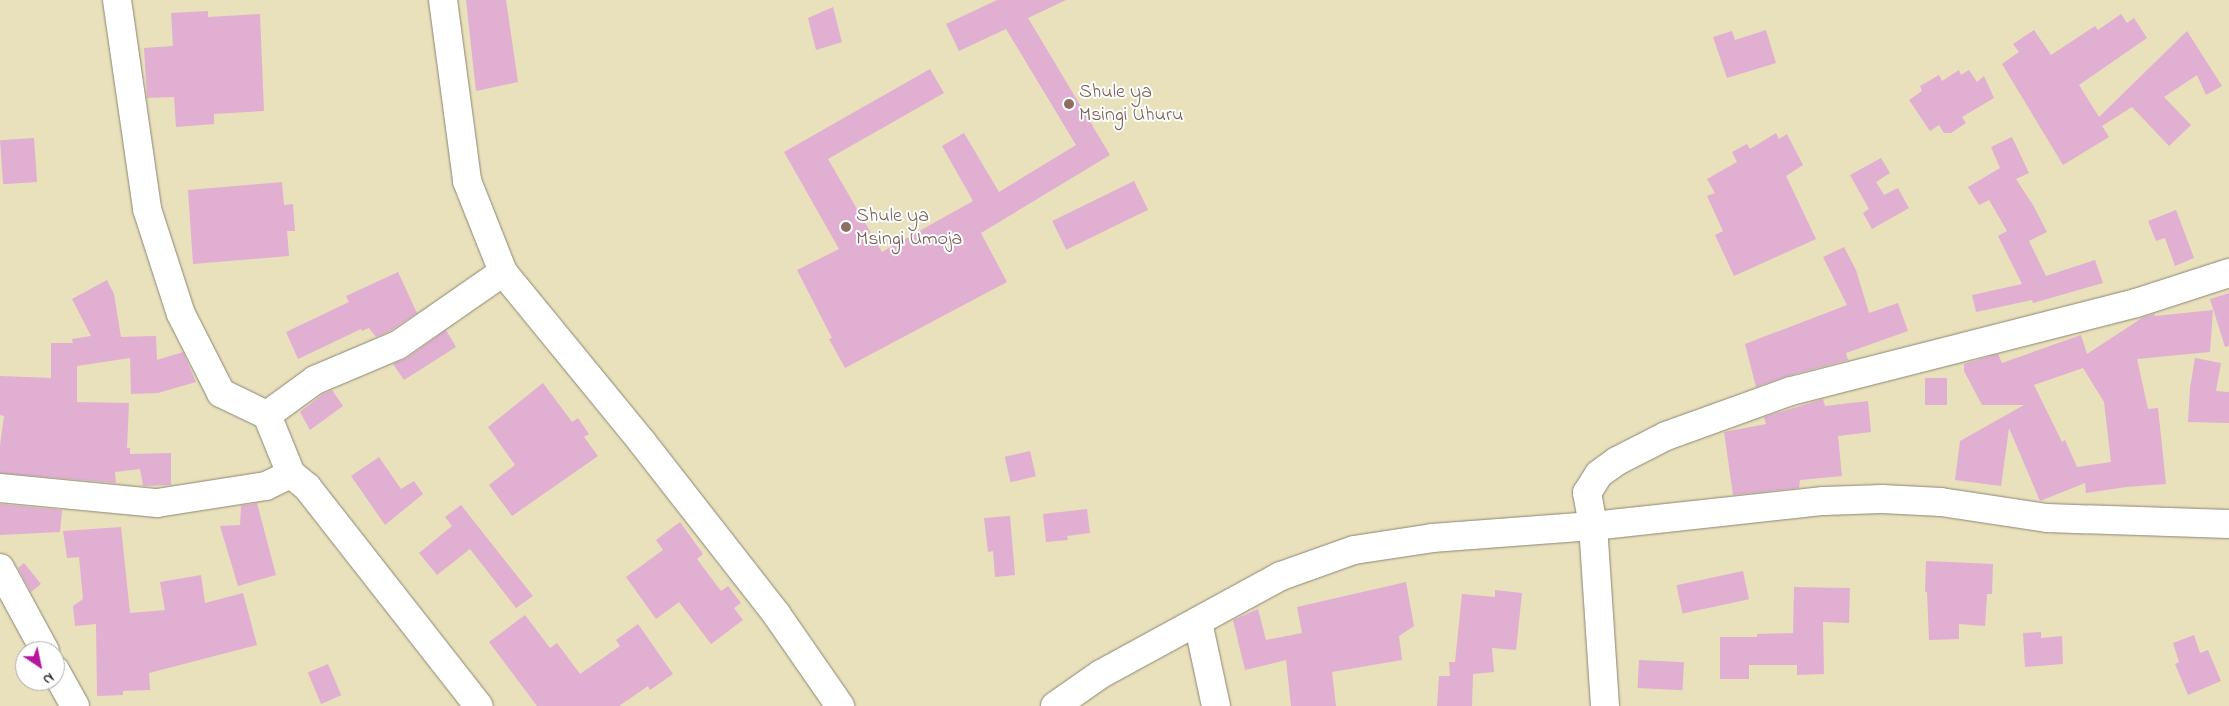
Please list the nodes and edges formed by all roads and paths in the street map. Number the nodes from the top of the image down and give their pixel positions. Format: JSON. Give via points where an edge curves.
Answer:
{"nodes":[{"id":1,"x":117,"y":0,"type":"edge"},
{"id":2,"x":443,"y":0,"type":"edge"},
{"id":3,"x":503,"y":272,"type":"junction"},
{"id":4,"x":2229,"y":273,"type":"edge"},
{"id":5,"x":267,"y":415,"type":"junction"},
{"id":6,"x":291,"y":474,"type":"junction"},
{"id":7,"x":0,"y":488,"type":"edge"},
{"id":8,"x":2229,"y":524,"type":"edge"},
{"id":9,"x":1593,"y":526,"type":"junction"},
{"id":10,"x":0,"y":568,"type":"edge"},
{"id":11,"x":1198,"y":622,"type":"junction"},
{"id":12,"x":40,"y":641,"type":"edge"},
{"id":13,"x":65,"y":689,"type":"edge"},
{"id":14,"x":74,"y":706,"type":"edge"},
{"id":15,"x":479,"y":706,"type":"edge"},
{"id":16,"x":840,"y":706,"type":"edge"},
{"id":17,"x":1055,"y":706,"type":"edge"},
{"id":18,"x":1216,"y":706,"type":"edge"},
{"id":19,"x":1605,"y":706,"type":"edge"}],
"edges":[{"from":1,"to":5,"type":"street","via":[[147,209],[181,314],[221,393]]},
{"from":2,"to":3,"type":"street","via":[[467,181]]},
{"from":3,"to":5,"type":"street","via":[[398,345],[315,380]]},
{"from":3,"to":16,"type":"street","via":[[777,615]]},
{"from":4,"to":9,"type":"street","via":[[2136,302],[1791,391],[1666,436],[1599,474],[1587,493]]},
{"from":5,"to":6,"type":"street"},
{"from":6,"to":7,"type":"street","via":[[266,486],[157,503]]},
{"from":6,"to":15,"type":"street","via":[[306,487]]},
{"from":8,"to":9,"type":"street","via":[[2047,518],[1941,502],[1882,499],[1824,501]]},
{"from":9,"to":11,"type":"street","via":[[1432,538],[1354,550],[1281,576]]},
{"from":9,"to":19,"type":"street"},
{"from":10,"to":12,"type":"street"},
{"from":11,"to":17,"type":"street","via":[[1101,674]]},
{"from":11,"to":18,"type":"street"},
{"from":13,"to":14,"type":"street"}]}
